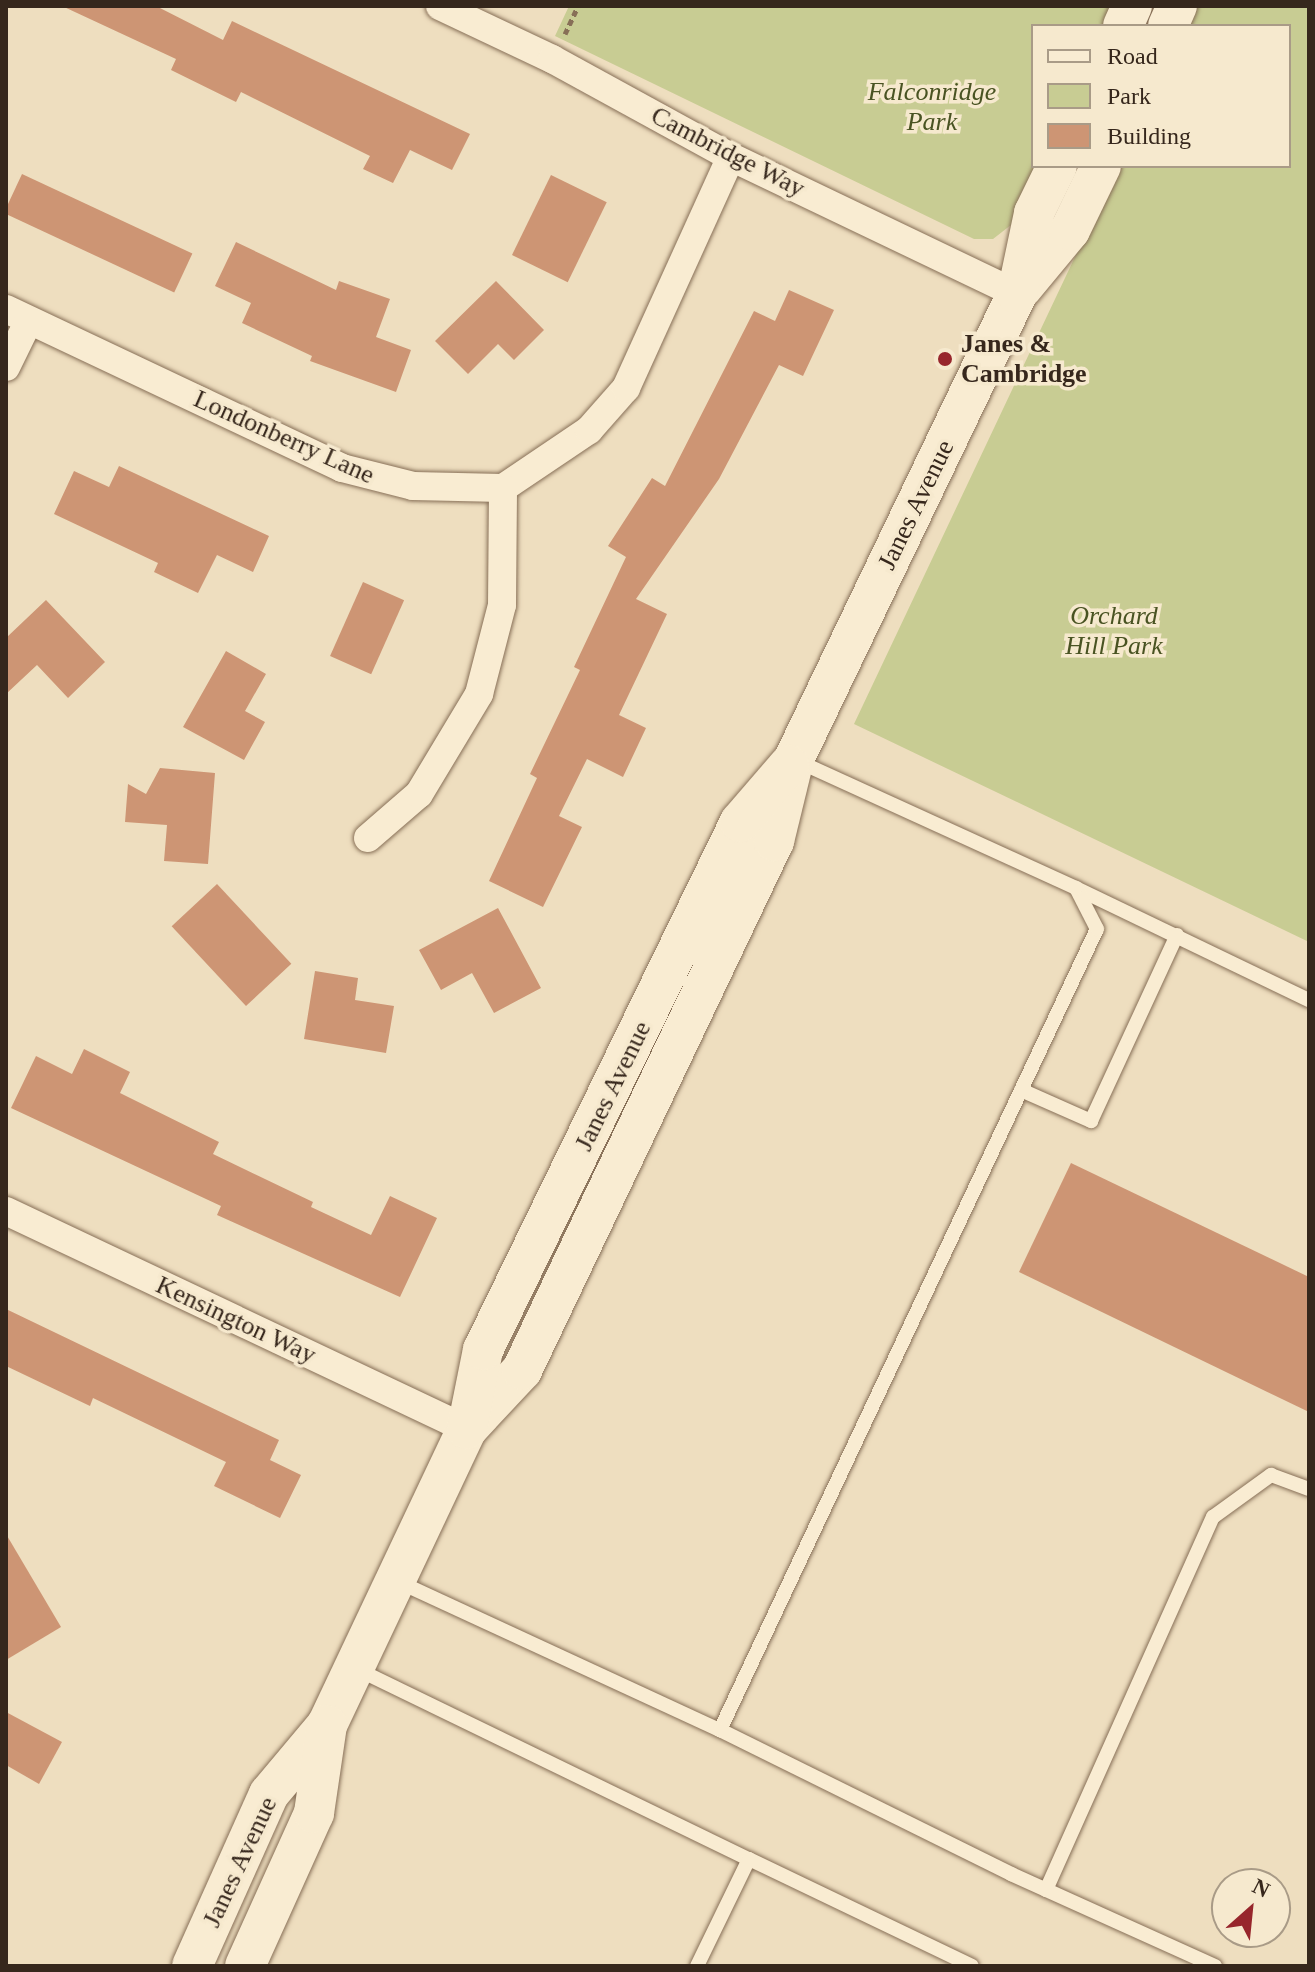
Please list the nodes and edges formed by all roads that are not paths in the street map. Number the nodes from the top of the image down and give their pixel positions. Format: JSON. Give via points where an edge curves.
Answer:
{"nodes":[{"id":1,"x":440,"y":6,"type":"edge"},
{"id":2,"x":731,"y":157,"type":"junction"},
{"id":3,"x":1056,"y":168,"type":"edge"},
{"id":4,"x":1100,"y":168,"type":"edge"},
{"id":5,"x":1017,"y":294,"type":"junction"},
{"id":6,"x":17,"y":315,"type":"edge"},
{"id":7,"x":6,"y":367,"type":"edge"},
{"id":8,"x":503,"y":488,"type":"junction"},
{"id":9,"x":794,"y":759,"type":"junction"},
{"id":10,"x":368,"y":838,"type":"dead end"},
{"id":11,"x":1076,"y":888,"type":"junction"},
{"id":12,"x":1177,"y":935,"type":"junction"},
{"id":13,"x":1309,"y":1000,"type":"edge"},
{"id":14,"x":1021,"y":1090,"type":"junction"},
{"id":15,"x":6,"y":1211,"type":"edge"},
{"id":16,"x":467,"y":1429,"type":"junction"},
{"id":17,"x":1309,"y":1489,"type":"edge"},
{"id":18,"x":396,"y":1581,"type":"junction"},
{"id":19,"x":355,"y":1668,"type":"junction"},
{"id":20,"x":327,"y":1725,"type":"junction"},
{"id":21,"x":720,"y":1730,"type":"junction"},
{"id":22,"x":749,"y":1859,"type":"junction"},
{"id":23,"x":1046,"y":1890,"type":"junction"},
{"id":24,"x":192,"y":1966,"type":"edge"},
{"id":25,"x":245,"y":1966,"type":"edge"},
{"id":26,"x":697,"y":1966,"type":"edge"},
{"id":27,"x":972,"y":1966,"type":"edge"},
{"id":28,"x":1215,"y":1966,"type":"edge"}],
"edges":[{"from":1,"to":2,"type":"street","name":"Cambridge Way","via":[[552,59]]},
{"from":2,"to":5,"type":"street","name":"Cambridge Way"},
{"from":2,"to":8,"type":"street","via":[[626,388],[589,430]]},
{"from":3,"to":5,"type":"street","name":"Janes Avenue","via":[[1034,213]]},
{"from":4,"to":5,"type":"street","name":"Janes Avenue","via":[[1070,230]]},
{"from":5,"to":9,"type":"street","name":"Janes Avenue"},
{"from":6,"to":7,"type":"street"},
{"from":6,"to":8,"type":"street","name":"Londonberry Lane","via":[[342,468],[413,486]]},
{"from":8,"to":10,"type":"street","via":[[502,605],[479,694],[419,794]]},
{"from":9,"to":11,"type":"lane"},
{"from":9,"to":16,"type":"street","name":"Janes Avenue","via":[[740,822],[483,1350]]},
{"from":11,"to":12,"type":"lane"},
{"from":11,"to":14,"type":"lane","via":[[1097,929]]},
{"from":12,"to":13,"type":"lane"},
{"from":12,"to":14,"type":"lane","via":[[1091,1121]]},
{"from":14,"to":21,"type":"lane"},
{"from":15,"to":16,"type":"street","name":"Kensington Way"},
{"from":16,"to":18,"type":"street","name":"Janes Avenue"},
{"from":17,"to":23,"type":"lane","via":[[1271,1475],[1213,1517]]},
{"from":18,"to":19,"type":"street","name":"Janes Avenue"},
{"from":18,"to":21,"type":"lane"},
{"from":19,"to":20,"type":"street","name":"Janes Avenue"},
{"from":19,"to":22,"type":"lane"},
{"from":20,"to":24,"type":"street","name":"Janes Avenue","via":[[269,1794]]},
{"from":20,"to":25,"type":"street","name":"Janes Avenue","via":[[314,1813]]},
{"from":21,"to":23,"type":"lane"},
{"from":22,"to":26,"type":"lane"},
{"from":22,"to":27,"type":"lane"},
{"from":23,"to":28,"type":"lane"}]}
